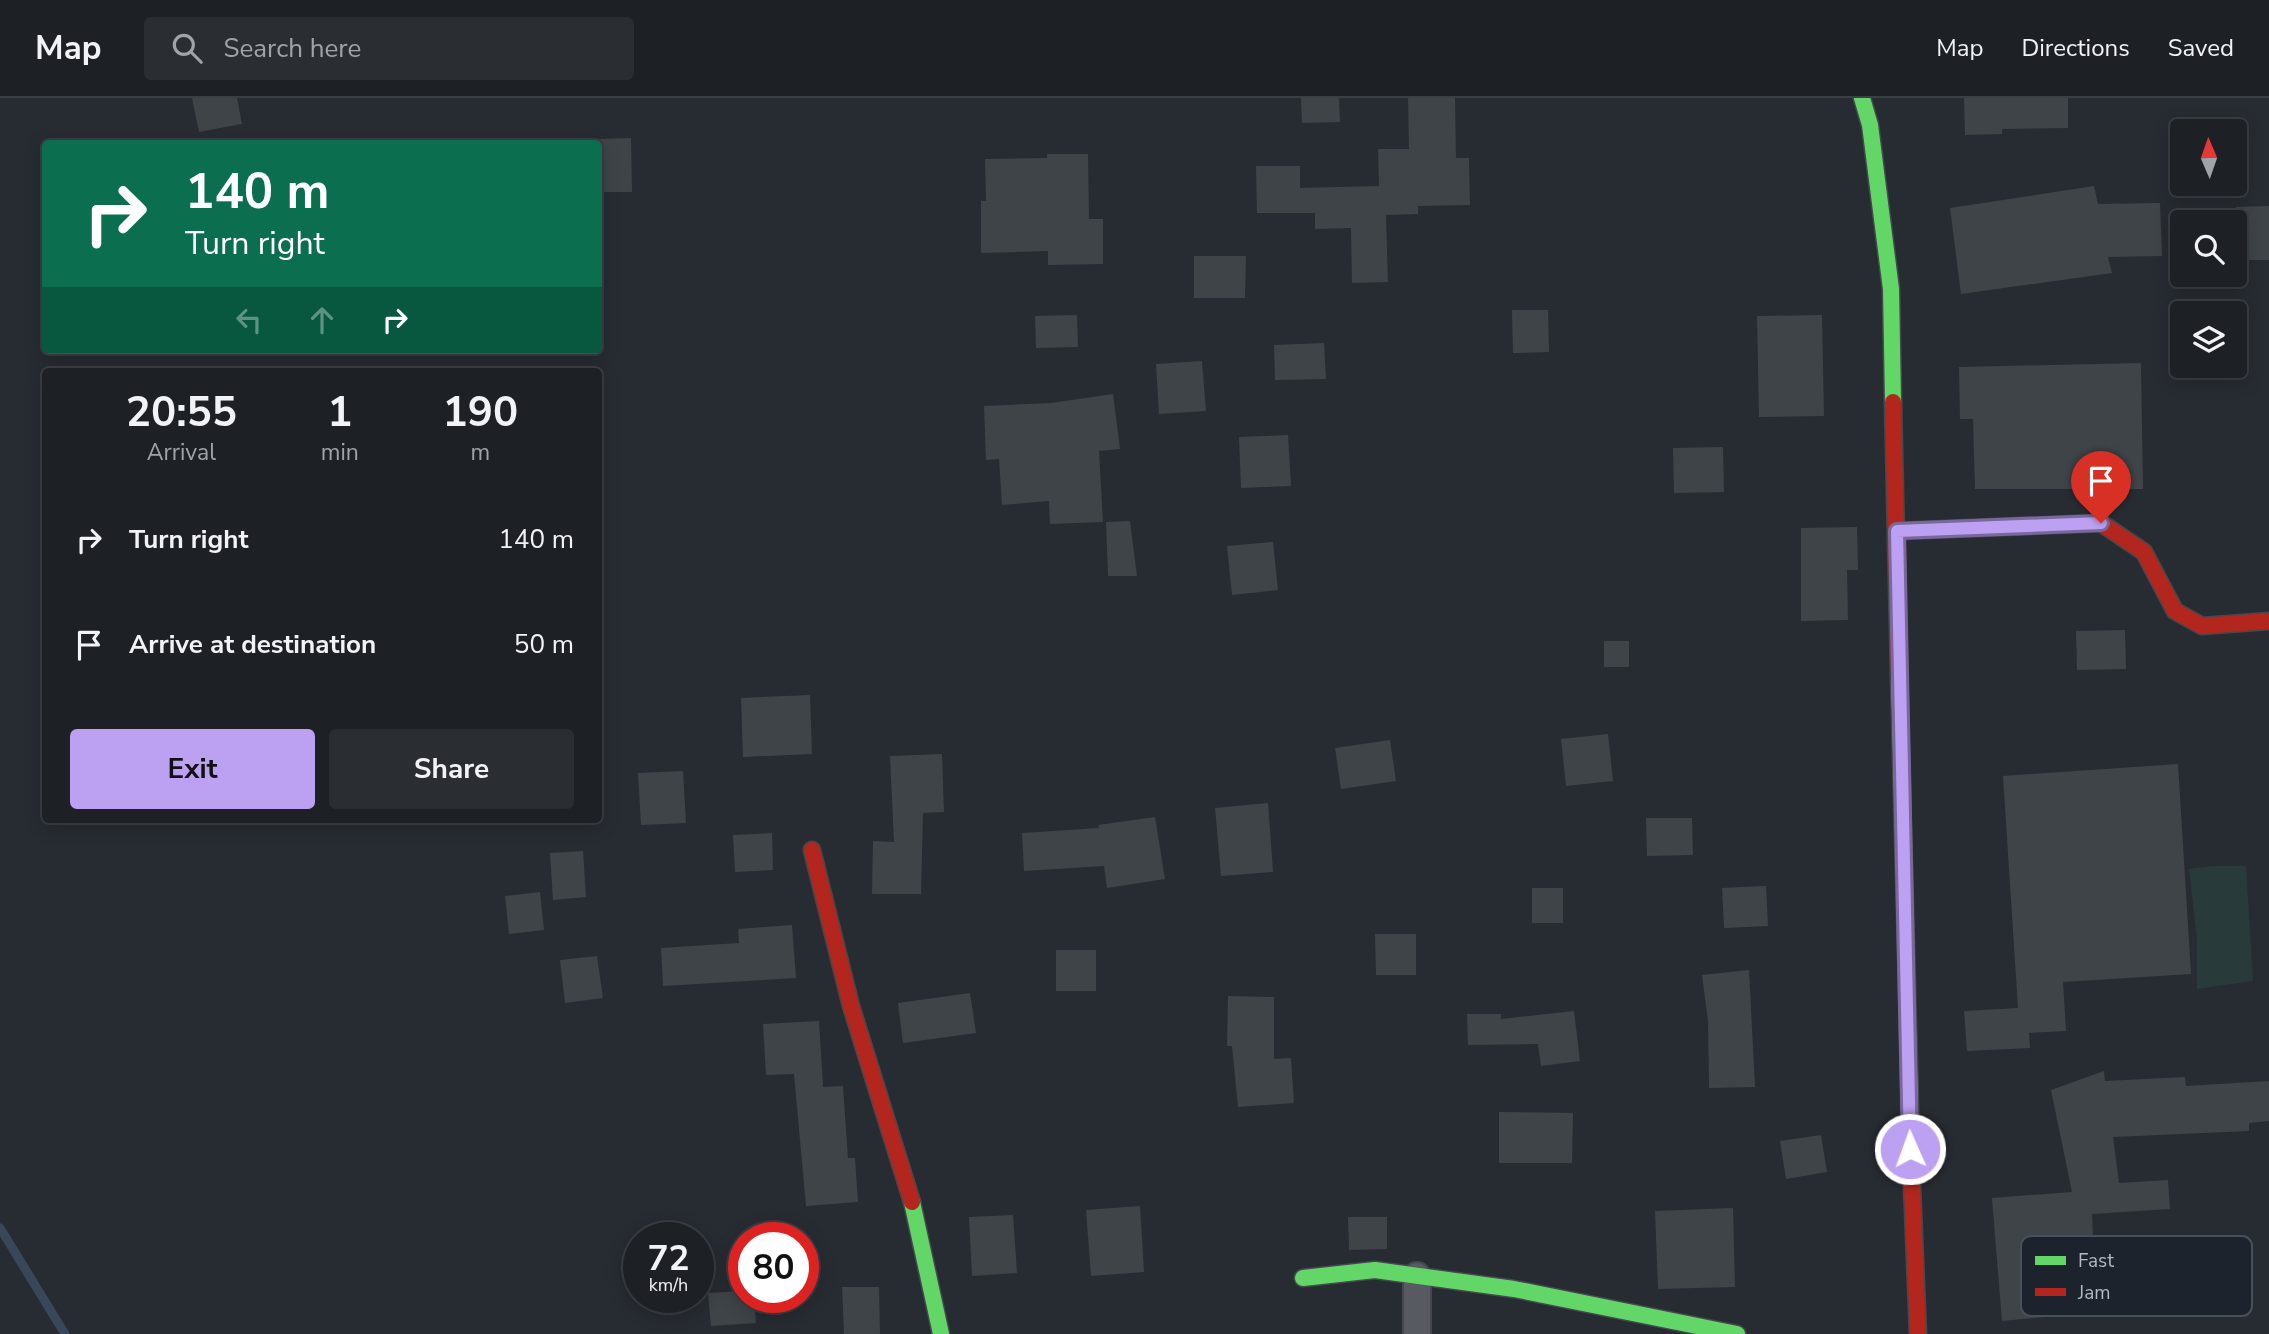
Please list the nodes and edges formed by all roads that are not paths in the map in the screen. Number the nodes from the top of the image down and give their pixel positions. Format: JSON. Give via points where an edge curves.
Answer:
{"nodes":[{"id":1,"x":1862,"y":98,"type":"edge"},
{"id":2,"x":1897,"y":531,"type":"junction"},
{"id":3,"x":2269,"y":621,"type":"edge"},
{"id":4,"x":812,"y":850,"type":"dead end"},
{"id":5,"x":1417,"y":1276,"type":"junction"},
{"id":6,"x":1303,"y":1278,"type":"dead end"},
{"id":7,"x":941,"y":1334,"type":"edge"},
{"id":8,"x":1417,"y":1334,"type":"edge"},
{"id":9,"x":1737,"y":1334,"type":"edge"},
{"id":10,"x":1918,"y":1334,"type":"edge"}],
"edges":[{"from":1,"to":2,"type":"main road","via":[[1870,125],[1891,289]]},
{"from":2,"to":3,"type":"main road","via":[[2101,523],[2144,552],[2175,611],[2203,626]]},
{"from":2,"to":10,"type":"main road"},
{"from":4,"to":7,"type":"main road","via":[[851,1006],[911,1197]]},
{"from":5,"to":6,"type":"main road","via":[[1375,1270]]},
{"from":5,"to":8,"type":"street"},
{"from":5,"to":9,"type":"main road","via":[[1514,1289]]}]}
